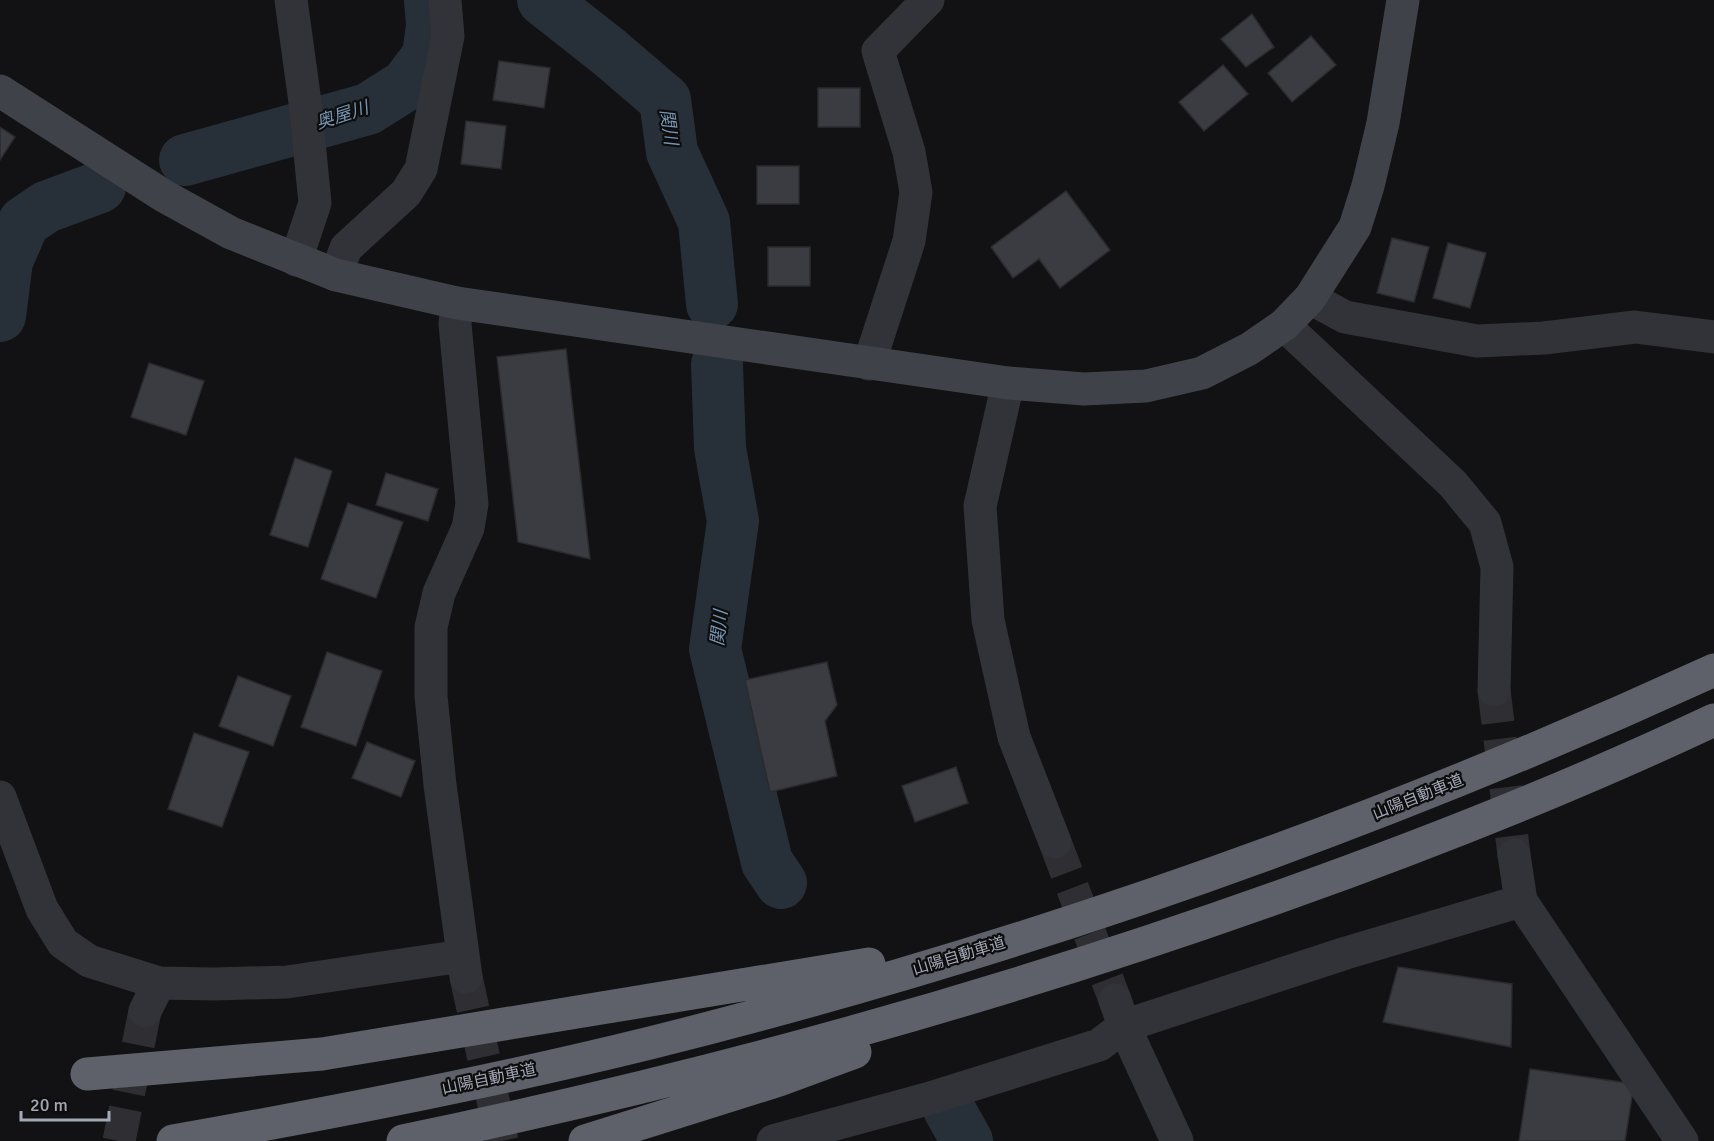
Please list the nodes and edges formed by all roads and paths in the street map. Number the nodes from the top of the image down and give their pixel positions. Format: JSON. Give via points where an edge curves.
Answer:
{"nodes":[{"id":1,"x":291,"y":0,"type":"edge"},
{"id":2,"x":445,"y":0,"type":"edge"},
{"id":3,"x":928,"y":0,"type":"edge"},
{"id":4,"x":1403,"y":0,"type":"edge"},
{"id":5,"x":0,"y":91,"type":"edge"},
{"id":6,"x":296,"y":260,"type":"junction"},
{"id":7,"x":336,"y":275,"type":"junction"},
{"id":8,"x":1310,"y":298,"type":"junction"},
{"id":9,"x":457,"y":303,"type":"junction"},
{"id":10,"x":1284,"y":325,"type":"junction"},
{"id":11,"x":1714,"y":337,"type":"edge"},
{"id":12,"x":869,"y":364,"type":"junction"},
{"id":13,"x":1008,"y":383,"type":"junction"},
{"id":14,"x":1714,"y":670,"type":"edge"},
{"id":15,"x":1494,"y":690,"type":"tunnel mouth"},
{"id":16,"x":1714,"y":720,"type":"edge"},
{"id":17,"x":0,"y":797,"type":"edge"},
{"id":18,"x":1055,"y":842,"type":"tunnel mouth"},
{"id":19,"x":1514,"y":855,"type":"tunnel mouth"},
{"id":20,"x":1521,"y":901,"type":"junction"},
{"id":21,"x":1195,"y":927,"type":"junction"},
{"id":22,"x":1024,"y":936,"type":"junction"},
{"id":23,"x":1120,"y":1013,"type":"junction"},
{"id":24,"x":87,"y":1074,"type":"dead end"},
{"id":25,"x":173,"y":1141,"type":"edge"},
{"id":26,"x":403,"y":1141,"type":"edge"},
{"id":27,"x":585,"y":1141,"type":"edge"},
{"id":28,"x":773,"y":1141,"type":"edge"},
{"id":29,"x":1177,"y":1141,"type":"edge"},
{"id":30,"x":1682,"y":1141,"type":"edge"}],
"edges":[{"from":1,"to":6,"type":"street","via":[[315,203]]},
{"from":2,"to":7,"type":"street","via":[[448,36],[421,169],[406,193],[346,248]]},
{"from":3,"to":12,"type":"street","via":[[878,51],[909,152],[916,192],[909,241]]},
{"from":4,"to":8,"type":"street","via":[[1383,123],[1368,186],[1354,227]]},
{"from":5,"to":6,"type":"street","via":[[164,196],[231,233]]},
{"from":6,"to":7,"type":"street"},
{"from":7,"to":9,"type":"street"},
{"from":8,"to":10,"type":"street"},
{"from":8,"to":11,"type":"street","via":[[1345,317],[1477,341],[1635,327]]},
{"from":9,"to":12,"type":"street"},
{"from":9,"to":17,"type":"street","via":[[455,324],[472,504],[468,528],[439,593],[431,627],[431,696],[464,966],[287,982],[214,984],[152,997],[63,943],[42,909]]},
{"from":10,"to":13,"type":"street","via":[[1249,349],[1202,373],[1146,386],[1084,389]]},
{"from":10,"to":15,"type":"street","via":[[1453,484],[1485,523],[1497,567]]},
{"from":12,"to":13,"type":"street"},
{"from":13,"to":18,"type":"street","via":[[980,506],[988,620],[1014,737]]},
{"from":14,"to":22,"type":"highway","name":"山陽自動車道","via":[[1513,759],[1337,829]]},
{"from":16,"to":21,"type":"highway","via":[[1524,804]]},
{"from":19,"to":20,"type":"street"},
{"from":20,"to":23,"type":"street"},
{"from":20,"to":30,"type":"street"},
{"from":21,"to":26,"type":"highway","via":[[852,1033],[660,1083]]},
{"from":21,"to":27,"type":"highway","via":[[779,1080]]},
{"from":22,"to":24,"type":"highway","via":[[322,1054]]},
{"from":22,"to":25,"type":"highway","name":"山陽自動車道","via":[[650,1043],[325,1114]]},
{"from":23,"to":28,"type":"street","via":[[1098,1045],[927,1099]]},
{"from":23,"to":29,"type":"street"}]}
